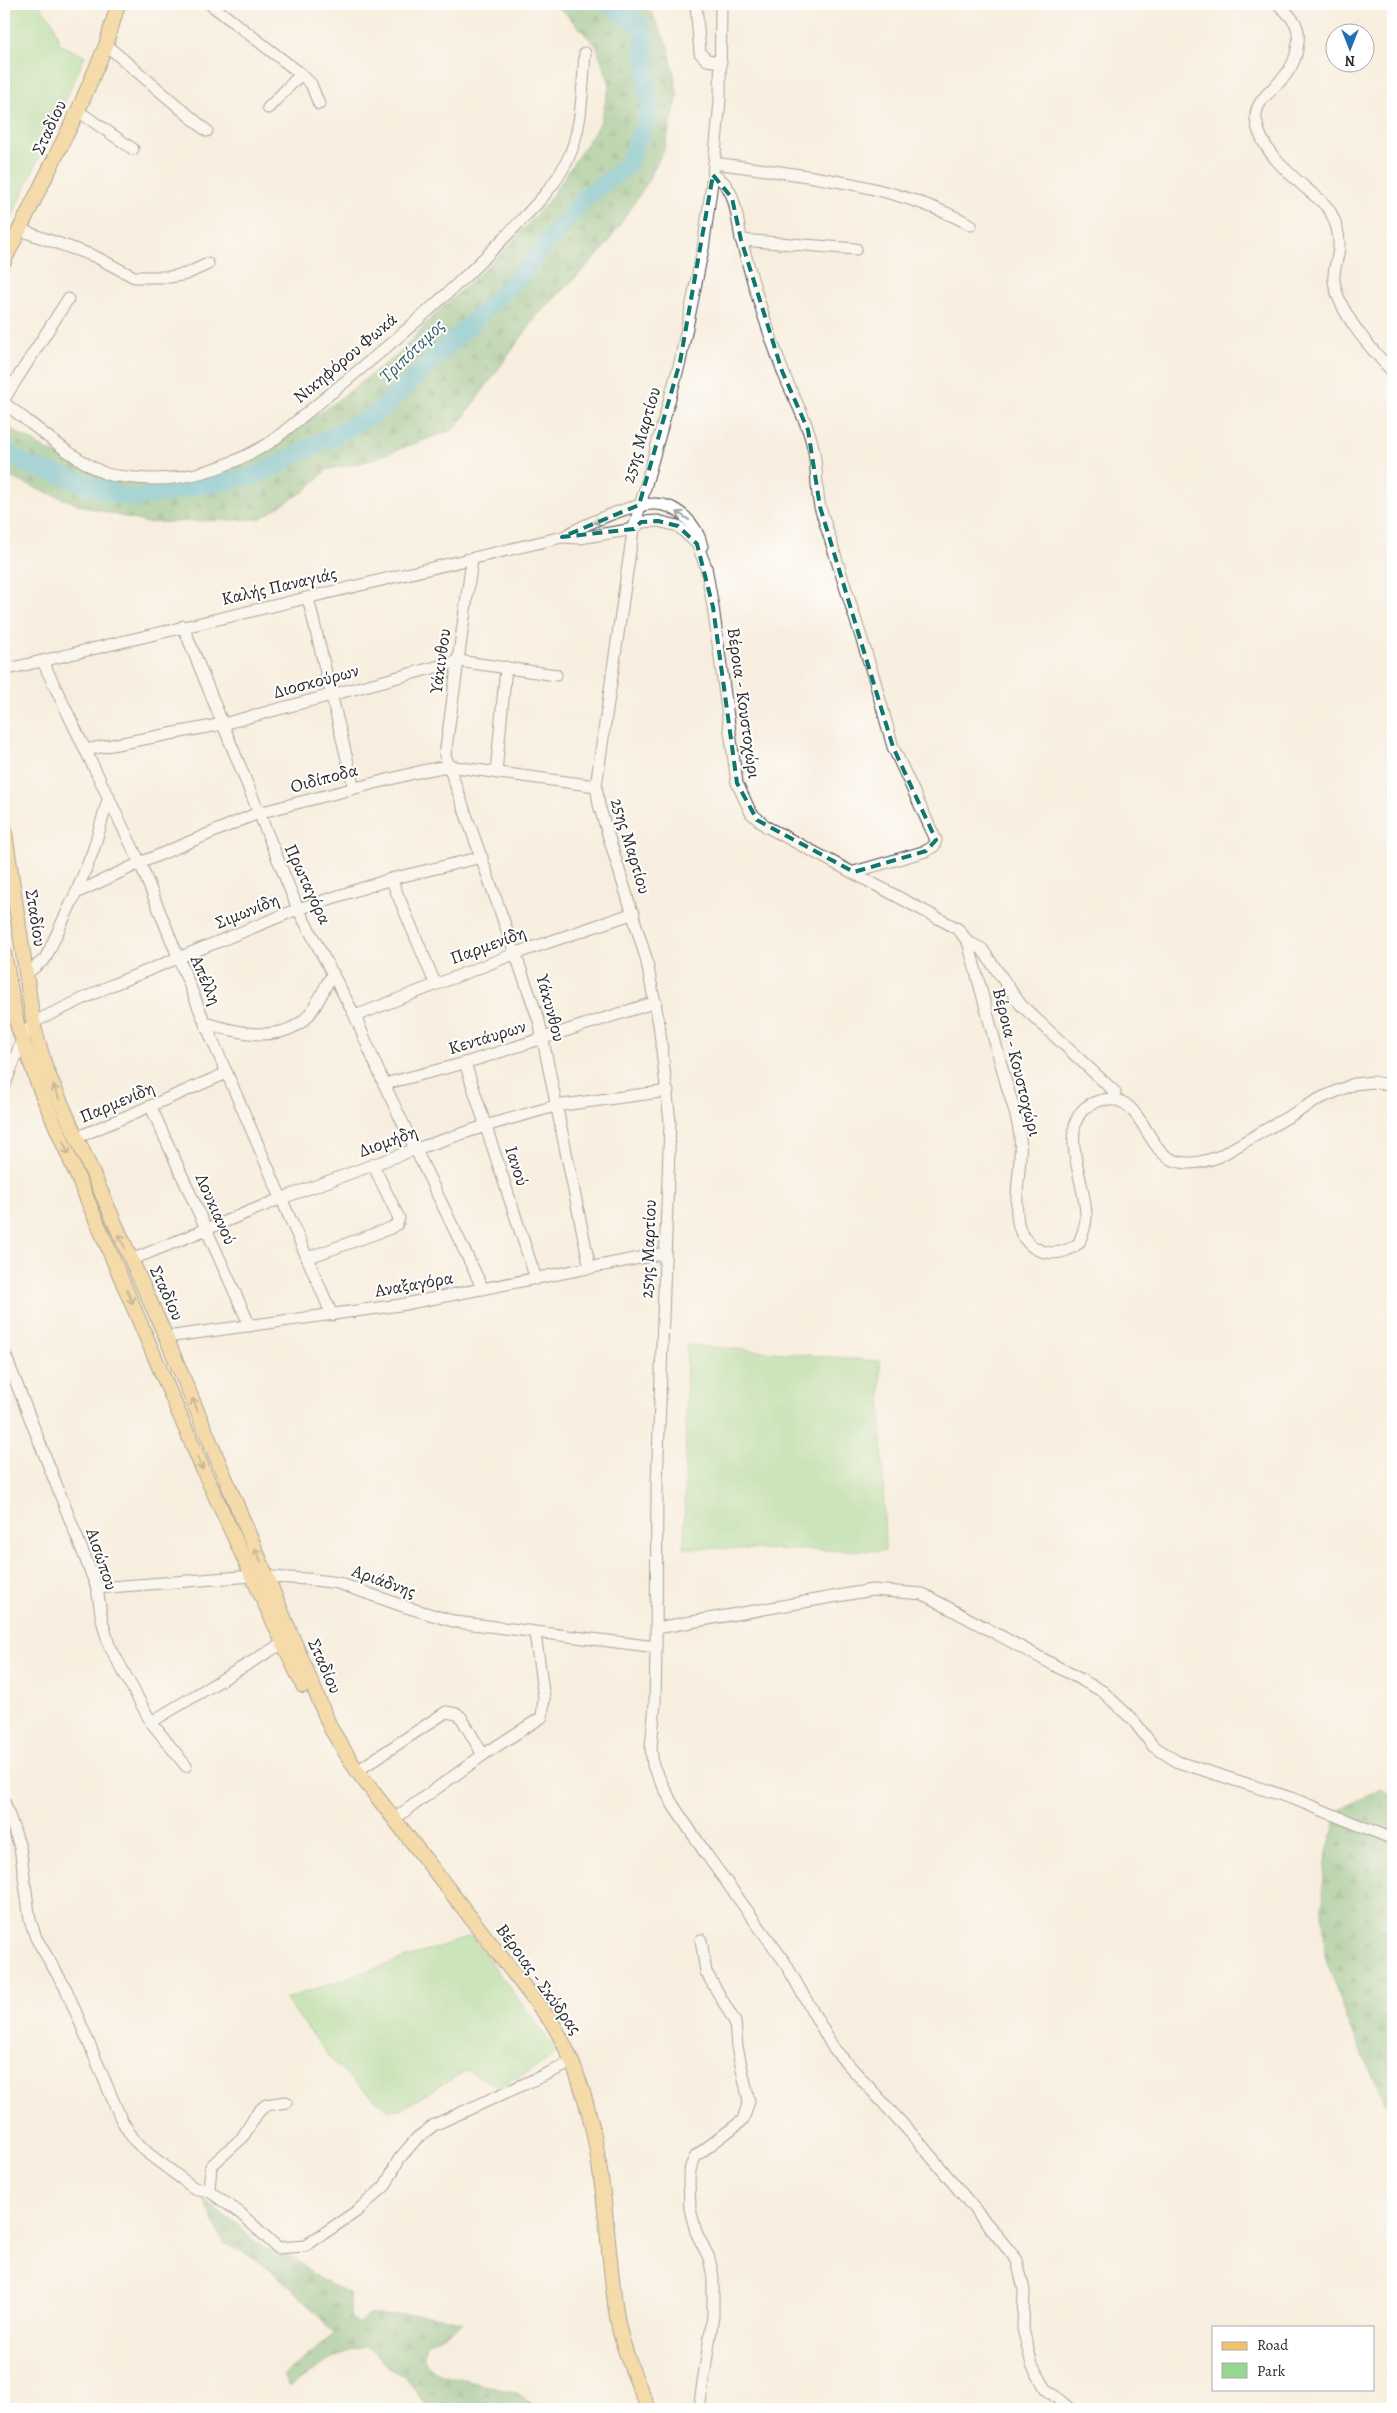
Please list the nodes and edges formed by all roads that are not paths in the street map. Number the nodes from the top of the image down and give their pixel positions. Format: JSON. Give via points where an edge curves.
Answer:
{"nodes":[{"id":1,"x":118,"y":4,"type":"edge"},
{"id":2,"x":210,"y":4,"type":"edge"},
{"id":3,"x":696,"y":4,"type":"edge"},
{"id":4,"x":721,"y":4,"type":"edge"},
{"id":5,"x":1278,"y":4,"type":"edge"},
{"id":6,"x":106,"y":45,"type":"junction"},
{"id":7,"x":585,"y":53,"type":"dead end"},
{"id":8,"x":721,"y":62,"type":"junction"},
{"id":9,"x":301,"y":74,"type":"junction"},
{"id":10,"x":320,"y":104,"type":"dead end"},
{"id":11,"x":268,"y":108,"type":"dead end"},
{"id":12,"x":78,"y":111,"type":"junction"},
{"id":13,"x":207,"y":131,"type":"dead end"},
{"id":14,"x":133,"y":149,"type":"dead end"},
{"id":15,"x":714,"y":169,"type":"junction"},
{"id":16,"x":971,"y":225,"type":"dead end"},
{"id":17,"x":20,"y":230,"type":"junction"},
{"id":18,"x":741,"y":240,"type":"junction"},
{"id":19,"x":856,"y":249,"type":"dead end"},
{"id":20,"x":4,"y":261,"type":"edge"},
{"id":21,"x":208,"y":264,"type":"dead end"},
{"id":22,"x":68,"y":299,"type":"dead end"},
{"id":23,"x":1393,"y":372,"type":"edge"},
{"id":24,"x":4,"y":399,"type":"edge"},
{"id":25,"x":4,"y":403,"type":"edge"},
{"id":26,"x":639,"y":505,"type":"junction"},
{"id":27,"x":634,"y":529,"type":"junction"},
{"id":28,"x":562,"y":537,"type":"junction"},
{"id":29,"x":702,"y":555,"type":"junction"},
{"id":30,"x":472,"y":560,"type":"junction"},
{"id":31,"x":308,"y":598,"type":"junction"},
{"id":32,"x":183,"y":626,"type":"junction"},
{"id":33,"x":458,"y":660,"type":"junction"},
{"id":34,"x":43,"y":662,"type":"junction"},
{"id":35,"x":506,"y":667,"type":"junction"},
{"id":36,"x":4,"y":670,"type":"edge"},
{"id":37,"x":556,"y":675,"type":"dead end"},
{"id":38,"x":331,"y":695,"type":"junction"},
{"id":39,"x":222,"y":724,"type":"junction"},
{"id":40,"x":85,"y":750,"type":"junction"},
{"id":41,"x":448,"y":766,"type":"junction"},
{"id":42,"x":496,"y":773,"type":"junction"},
{"id":43,"x":596,"y":786,"type":"junction"},
{"id":44,"x":354,"y":788,"type":"junction"},
{"id":45,"x":109,"y":796,"type":"junction"},
{"id":46,"x":258,"y":814,"type":"junction"},
{"id":47,"x":4,"y":826,"type":"edge"},
{"id":48,"x":482,"y":857,"type":"junction"},
{"id":49,"x":140,"y":863,"type":"junction"},
{"id":50,"x":854,"y":872,"type":"junction"},
{"id":51,"x":391,"y":879,"type":"junction"},
{"id":52,"x":76,"y":893,"type":"junction"},
{"id":53,"x":298,"y":909,"type":"junction"},
{"id":54,"x":634,"y":913,"type":"junction"},
{"id":55,"x":968,"y":942,"type":"junction"},
{"id":56,"x":4,"y":952,"type":"edge"},
{"id":57,"x":516,"y":953,"type":"junction"},
{"id":58,"x":178,"y":958,"type":"junction"},
{"id":59,"x":333,"y":973,"type":"junction"},
{"id":60,"x":26,"y":974,"type":"junction"},
{"id":61,"x":6,"y":982,"type":"edge"},
{"id":62,"x":435,"y":983,"type":"junction"},
{"id":63,"x":656,"y":1002,"type":"junction"},
{"id":64,"x":355,"y":1016,"type":"junction"},
{"id":65,"x":34,"y":1022,"type":"junction"},
{"id":66,"x":205,"y":1023,"type":"junction"},
{"id":67,"x":543,"y":1039,"type":"junction"},
{"id":68,"x":22,"y":1040,"type":"junction"},
{"id":69,"x":465,"y":1063,"type":"junction"},
{"id":70,"x":227,"y":1073,"type":"junction"},
{"id":71,"x":384,"y":1084,"type":"junction"},
{"id":72,"x":4,"y":1085,"type":"edge"},
{"id":73,"x":1393,"y":1086,"type":"edge"},
{"id":74,"x":668,"y":1091,"type":"junction"},
{"id":75,"x":1112,"y":1100,"type":"junction"},
{"id":76,"x":556,"y":1106,"type":"junction"},
{"id":77,"x":151,"y":1107,"type":"junction"},
{"id":78,"x":485,"y":1126,"type":"junction"},
{"id":79,"x":76,"y":1138,"type":"junction"},
{"id":80,"x":416,"y":1149,"type":"junction"},
{"id":81,"x":373,"y":1165,"type":"junction"},
{"id":82,"x":280,"y":1199,"type":"junction"},
{"id":83,"x":206,"y":1230,"type":"junction"},
{"id":84,"x":665,"y":1253,"type":"junction"},
{"id":85,"x":307,"y":1258,"type":"junction"},
{"id":86,"x":131,"y":1260,"type":"junction"},
{"id":87,"x":590,"y":1268,"type":"junction"},
{"id":88,"x":536,"y":1279,"type":"junction"},
{"id":89,"x":483,"y":1289,"type":"junction"},
{"id":90,"x":332,"y":1315,"type":"junction"},
{"id":91,"x":250,"y":1326,"type":"junction"},
{"id":92,"x":166,"y":1337,"type":"junction"},
{"id":93,"x":4,"y":1352,"type":"edge"},
{"id":94,"x":253,"y":1576,"type":"junction"},
{"id":95,"x":268,"y":1577,"type":"junction"},
{"id":96,"x":97,"y":1588,"type":"junction"},
{"id":97,"x":657,"y":1628,"type":"junction"},
{"id":98,"x":535,"y":1633,"type":"junction"},
{"id":99,"x":283,"y":1643,"type":"junction"},
{"id":100,"x":656,"y":1647,"type":"junction"},
{"id":101,"x":151,"y":1722,"type":"junction"},
{"id":102,"x":331,"y":1729,"type":"junction"},
{"id":103,"x":482,"y":1755,"type":"junction"},
{"id":104,"x":186,"y":1766,"type":"dead end"},
{"id":105,"x":357,"y":1771,"type":"junction"},
{"id":106,"x":4,"y":1800,"type":"edge"},
{"id":107,"x":394,"y":1819,"type":"junction"},
{"id":108,"x":1393,"y":1839,"type":"edge"},
{"id":109,"x":701,"y":1940,"type":"dead end"},
{"id":110,"x":572,"y":2062,"type":"junction"},
{"id":111,"x":286,"y":2102,"type":"dead end"},
{"id":112,"x":209,"y":2191,"type":"junction"},
{"id":113,"x":649,"y":2409,"type":"edge"},
{"id":114,"x":699,"y":2409,"type":"edge"},
{"id":115,"x":1070,"y":2409,"type":"edge"}],
"edges":[{"from":1,"to":6,"type":"main road","name":"Σταδίου"},
{"from":2,"to":9,"type":"street"},
{"from":3,"to":8,"type":"street","via":[[700,52],[707,60]]},
{"from":4,"to":8,"type":"street","name":"25ης Μαρτίου"},
{"from":5,"to":23,"type":"street","via":[[1299,29],[1299,39],[1287,74],[1259,104],[1257,130],[1288,172],[1329,209],[1339,242],[1334,268],[1337,294],[1362,337]]},
{"from":6,"to":12,"type":"main road","name":"Σταδίου"},
{"from":6,"to":13,"type":"street"},
{"from":7,"to":25,"type":"street","name":"Νικηφόρου Φωκά","via":[[580,120],[567,161],[539,201],[466,278],[278,436],[245,458],[178,478],[141,479],[105,474],[55,442]]},
{"from":8,"to":15,"type":"street","name":"25ης Μαρτίου"},
{"from":9,"to":10,"type":"street","via":[[311,84]]},
{"from":9,"to":11,"type":"street"},
{"from":12,"to":14,"type":"street"},
{"from":12,"to":17,"type":"main road","name":"Σταδίου"},
{"from":15,"to":16,"type":"street","via":[[831,180],[931,205]]},
{"from":15,"to":18,"type":"street","via":[[732,198]]},
{"from":15,"to":26,"type":"street","name":"25ης Μαρτίου","via":[[692,311]]},
{"from":17,"to":20,"type":"main road","name":"Σταδίου"},
{"from":17,"to":21,"type":"street","via":[[94,256],[134,277],[170,277]]},
{"from":18,"to":19,"type":"street"},
{"from":18,"to":50,"type":"street","via":[[782,371],[813,446],[820,507],[893,747],[936,840],[934,846],[926,851]]},
{"from":22,"to":24,"type":"street"},
{"from":26,"to":27,"type":"street","name":"25ης Μαρτίου"},
{"from":26,"to":28,"type":"street","name":"Καλής Παναγιάς","one_way":true},
{"from":29,"to":26,"type":"street","name":"Βέροια - Κουστοχώρι","one_way":true,"via":[[700,539],[690,520],[659,504]]},
{"from":27,"to":28,"type":"street","name":"Καλής Παναγιάς","via":[[580,538]]},
{"from":27,"to":29,"type":"street","name":"Βέροια - Κουστοχώρι","via":[[641,522],[674,524],[693,539]]},
{"from":27,"to":43,"type":"street","name":"25ης Μαρτίου"},
{"from":28,"to":30,"type":"street","name":"Καλής Παναγιάς"},
{"from":29,"to":50,"type":"street","name":"Βέροια - Κουστοχώρι","via":[[713,607],[737,784],[745,805],[767,827]]},
{"from":30,"to":31,"type":"street","name":"Καλής Παναγιάς"},
{"from":30,"to":33,"type":"street","name":"Υάκινθου"},
{"from":31,"to":32,"type":"street","name":"Καλής Παναγιάς"},
{"from":31,"to":38,"type":"street"},
{"from":32,"to":34,"type":"street","name":"Καλής Παναγιάς"},
{"from":32,"to":39,"type":"street","name":"Πρωταγόρα"},
{"from":33,"to":35,"type":"street","name":"Διοσκούρων"},
{"from":33,"to":38,"type":"street","name":"Διοσκούρων"},
{"from":33,"to":41,"type":"street","name":"Υάκινθου","via":[[445,755]]},
{"from":34,"to":36,"type":"street","name":"Καλής Παναγιάς"},
{"from":34,"to":40,"type":"street","name":"Απέλλη"},
{"from":35,"to":37,"type":"street","name":"Διοσκούρων"},
{"from":35,"to":42,"type":"street"},
{"from":38,"to":39,"type":"street","name":"Διοσκούρων"},
{"from":38,"to":44,"type":"street"},
{"from":39,"to":40,"type":"street","name":"Διοσκούρων"},
{"from":39,"to":46,"type":"street","name":"Πρωταγόρα"},
{"from":40,"to":45,"type":"street","name":"Απέλλη"},
{"from":41,"to":42,"type":"street","name":"Οιδίποδα"},
{"from":41,"to":44,"type":"street","name":"Οιδίποδα"},
{"from":41,"to":48,"type":"street","name":"Υάκυνθου"},
{"from":42,"to":43,"type":"street","name":"Οιδίποδα"},
{"from":43,"to":54,"type":"street","name":"25ης Μαρτίου","via":[[599,805]]},
{"from":44,"to":46,"type":"street","name":"Οιδίποδα"},
{"from":45,"to":49,"type":"street","name":"Απέλλη"},
{"from":45,"to":52,"type":"street"},
{"from":46,"to":49,"type":"street","name":"Οιδίποδα"},
{"from":46,"to":53,"type":"street","name":"Πρωταγόρα"},
{"from":47,"to":60,"type":"main road","name":"Σταδίου"},
{"from":48,"to":51,"type":"street","name":"Σιμωνίδη"},
{"from":48,"to":57,"type":"street","name":"Υάκυνθου"},
{"from":49,"to":52,"type":"street","name":"Οιδίποδα"},
{"from":49,"to":58,"type":"street","name":"Απέλλη"},
{"from":50,"to":55,"type":"street","name":"Βέροια - Κουστοχώρι","via":[[947,922],[958,929]]},
{"from":51,"to":53,"type":"street","name":"Σιμωνίδη"},
{"from":51,"to":62,"type":"street"},
{"from":52,"to":60,"type":"street","via":[[45,959]]},
{"from":53,"to":58,"type":"street","name":"Σιμωνίδη"},
{"from":53,"to":59,"type":"street","name":"Πρωταγόρα"},
{"from":54,"to":57,"type":"street","name":"Παρμενίδη"},
{"from":54,"to":63,"type":"street","name":"25ης Μαρτίου"},
{"from":55,"to":75,"type":"street","via":[[982,949],[1020,1005],[1116,1092]]},
{"from":55,"to":75,"type":"street","name":"Βέροια - Κουστοχώρι","via":[[1020,1136],[1016,1200],[1018,1223],[1022,1236],[1038,1249],[1060,1253],[1079,1243],[1087,1219],[1074,1146],[1076,1119],[1086,1106]]},
{"from":56,"to":61,"type":"main road","name":"Σταδίου"},
{"from":57,"to":62,"type":"street","name":"Παρμενίδη"},
{"from":57,"to":67,"type":"street","name":"Υάκυνθου"},
{"from":58,"to":65,"type":"street","name":"Σιμωνίδη"},
{"from":58,"to":66,"type":"street","name":"Απέλλη"},
{"from":59,"to":64,"type":"street","name":"Πρωταγόρα"},
{"from":59,"to":66,"type":"street","via":[[305,1019],[293,1027],[274,1033],[254,1034]]},
{"from":60,"to":65,"type":"main road","name":"Σταδίου"},
{"from":61,"to":68,"type":"main road","name":"Σταδίου"},
{"from":62,"to":64,"type":"street","name":"Παρμενίδη"},
{"from":63,"to":67,"type":"street","name":"Κεντάυρων"},
{"from":63,"to":74,"type":"street","name":"25ης Μαρτίου"},
{"from":64,"to":71,"type":"street","name":"Πρωταγόρα"},
{"from":65,"to":68,"type":"street"},
{"from":79,"to":65,"type":"main road","name":"Σταδίου","one_way":true,"via":[[46,1069]]},
{"from":66,"to":70,"type":"street","name":"Απέλλη"},
{"from":67,"to":69,"type":"street","name":"Κεντάυρων"},
{"from":67,"to":76,"type":"street","name":"Υάκυνθου"},
{"from":68,"to":72,"type":"street"},
{"from":68,"to":94,"type":"main road","name":"Σταδίου","one_way":true,"via":[[205,1474]]},
{"from":69,"to":71,"type":"street","name":"Κεντάυρων"},
{"from":69,"to":78,"type":"street","name":"Ιανού"},
{"from":70,"to":77,"type":"street","name":"Παρμενίδη"},
{"from":70,"to":82,"type":"street","name":"Απέλλη"},
{"from":71,"to":80,"type":"street","name":"Πρωταγόρα"},
{"from":73,"to":75,"type":"street","via":[[1373,1082],[1354,1084],[1322,1098],[1218,1157],[1201,1162],[1183,1162],[1168,1157],[1131,1109],[1125,1103]]},
{"from":74,"to":76,"type":"street","name":"Διομήδη"},
{"from":74,"to":84,"type":"street","name":"25ης Μαρτίου","via":[[670,1122]]},
{"from":76,"to":78,"type":"street","name":"Διομήδη"},
{"from":76,"to":87,"type":"street","name":"Υάκυνθου"},
{"from":77,"to":79,"type":"street","name":"Παρμενίδη"},
{"from":77,"to":83,"type":"street","name":"Λουκιανού"},
{"from":78,"to":80,"type":"street","name":"Διομήδη"},
{"from":78,"to":88,"type":"street","name":"Ιανού"},
{"from":86,"to":79,"type":"main road","name":"Σταδίου","one_way":true},
{"from":80,"to":81,"type":"street","name":"Διομήδη"},
{"from":80,"to":89,"type":"street","name":"Πρωταγόρα"},
{"from":81,"to":82,"type":"street","name":"Διομήδη"},
{"from":81,"to":85,"type":"street","via":[[399,1218],[397,1224]]},
{"from":82,"to":83,"type":"street","name":"Διομήδη"},
{"from":82,"to":85,"type":"street","name":"Απέλλη"},
{"from":83,"to":86,"type":"street","name":"Διομήδη"},
{"from":83,"to":91,"type":"street","name":"Λουκιανού"},
{"from":84,"to":87,"type":"street","name":"Αναξαγόρα"},
{"from":84,"to":97,"type":"street","name":"25ης Μαρτίου","via":[[657,1486]]},
{"from":85,"to":90,"type":"street","name":"Απέλλη"},
{"from":86,"to":92,"type":"main road","name":"Σταδίου"},
{"from":87,"to":88,"type":"street","name":"Αναξαγόρα"},
{"from":88,"to":89,"type":"street","name":"Αναξαγόρα"},
{"from":89,"to":90,"type":"street","name":"Αναξαγόρα"},
{"from":90,"to":91,"type":"street","name":"Αναξαγόρα"},
{"from":91,"to":92,"type":"street","name":"Αναξαγόρα"},
{"from":95,"to":92,"type":"main road","name":"Σταδίου","one_way":true},
{"from":93,"to":96,"type":"street","name":"Αισώπου"},
{"from":94,"to":95,"type":"street","name":"Αριάδνης"},
{"from":94,"to":96,"type":"street","name":"Αριάδνης"},
{"from":94,"to":99,"type":"main road","name":"Σταδίου"},
{"from":95,"to":98,"type":"street","name":"Αριάδνης","via":[[338,1583],[456,1622]]},
{"from":95,"to":102,"type":"main road","name":"Σταδίου"},
{"from":96,"to":101,"type":"street","name":"Αισώπου","via":[[109,1645]]},
{"from":97,"to":100,"type":"street","name":"25ης Μαρτίου"},
{"from":97,"to":108,"type":"street","via":[[872,1590],[922,1594],[1102,1691],[1133,1720],[1153,1746],[1178,1762],[1294,1799]]},
{"from":98,"to":100,"type":"street","name":"Αριάδνης"},
{"from":98,"to":103,"type":"street","via":[[544,1698],[543,1715]]},
{"from":99,"to":101,"type":"street"},
{"from":99,"to":102,"type":"main road","name":"Σταδίου","via":[[320,1719]]},
{"from":100,"to":115,"type":"street","name":"25ης Μαρτίου","via":[[651,1752],[652,1766],[665,1791],[706,1854],[784,1961],[834,2049],[919,2142],[1017,2260],[1024,2290],[1023,2329],[1032,2365],[1046,2388]]},
{"from":101,"to":104,"type":"street","name":"Αισώπου"},
{"from":102,"to":105,"type":"main road","name":"Βέροιας - Σκύδρας"},
{"from":103,"to":105,"type":"street","via":[[461,1717],[446,1712]]},
{"from":103,"to":107,"type":"street"},
{"from":105,"to":107,"type":"main road","name":"Βέροιας - Σκύδρας"},
{"from":106,"to":112,"type":"street","via":[[20,1846],[30,1920],[36,1938],[66,1989],[121,2119],[134,2140],[150,2155],[194,2188]]},
{"from":107,"to":110,"type":"main road","name":"Βέροιας - Σκύδρας","via":[[523,1983],[553,2024]]},
{"from":109,"to":114,"type":"street","via":[[706,1972],[735,2022],[749,2101],[743,2120],[696,2156],[690,2172],[690,2208],[713,2277],[713,2316]]},
{"from":110,"to":112,"type":"street","via":[[434,2125],[417,2138],[399,2159],[385,2186],[357,2211],[304,2246],[278,2248],[240,2213]]},
{"from":110,"to":113,"type":"main road","name":"Βέροιας - Σκύδρας","via":[[585,2096],[595,2142],[618,2324]]},
{"from":111,"to":112,"type":"street","via":[[266,2105],[242,2138],[211,2166]]}]}
